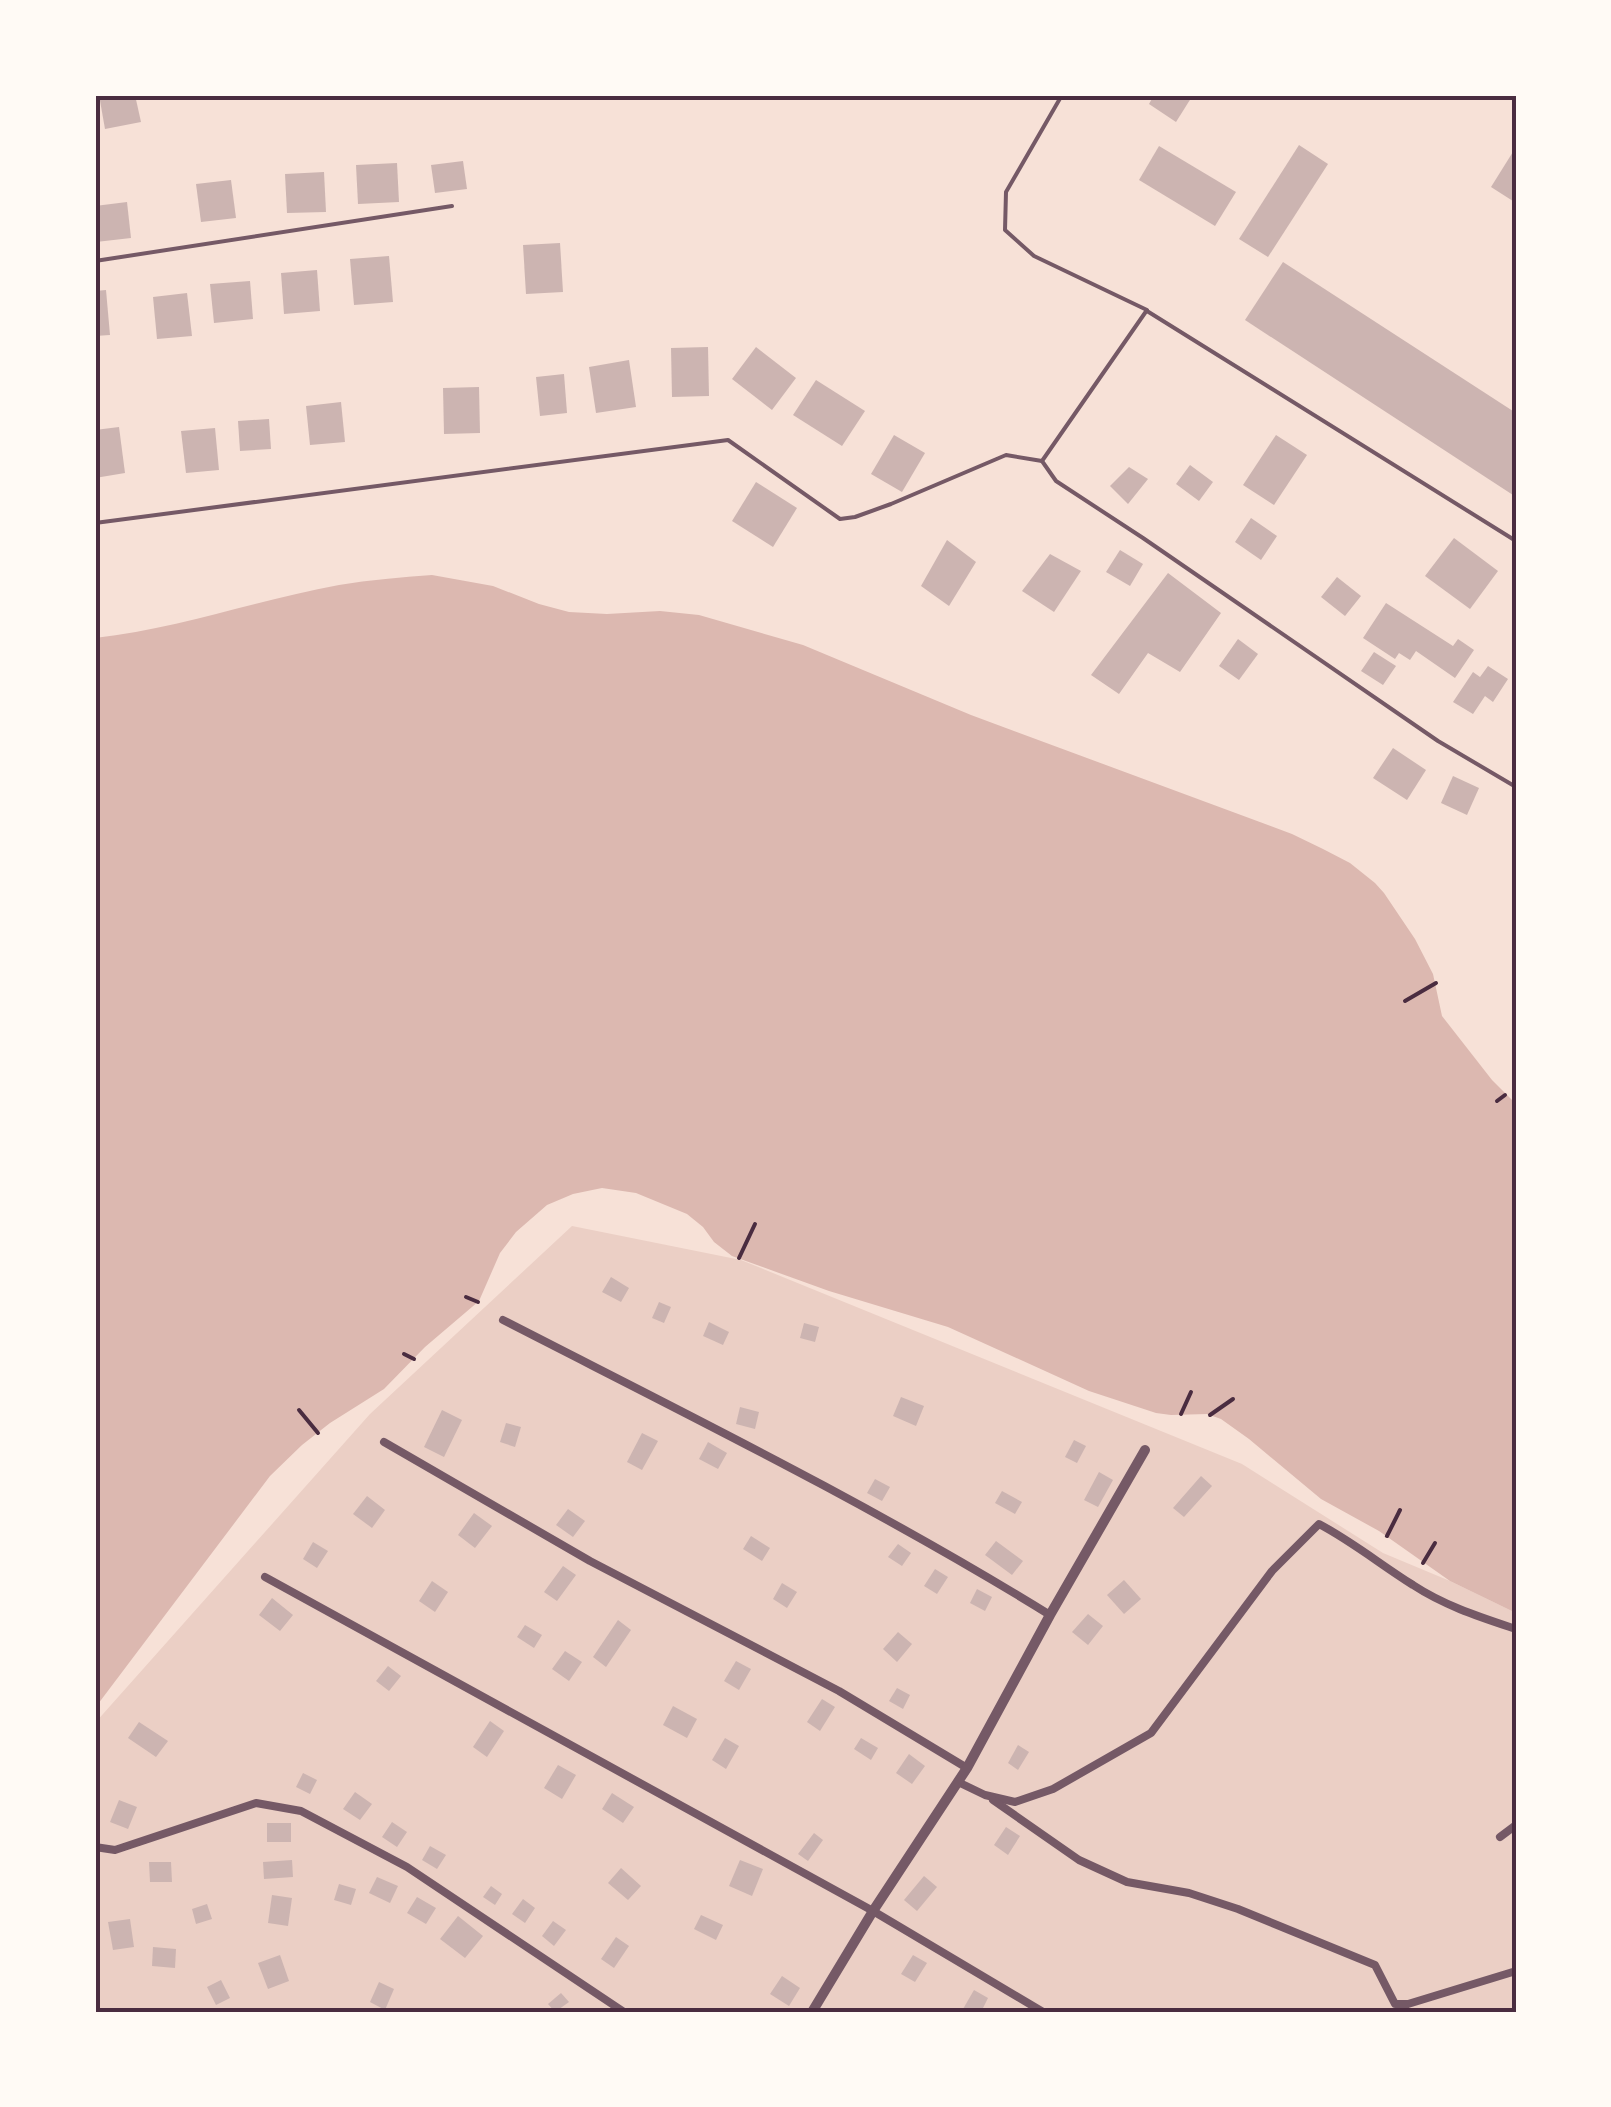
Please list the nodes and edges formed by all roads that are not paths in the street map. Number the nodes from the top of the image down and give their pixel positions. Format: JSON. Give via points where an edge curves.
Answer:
{"nodes":[{"id":1,"x":1062,"y":95,"type":"edge"},
{"id":2,"x":452,"y":206,"type":"dead end"},
{"id":3,"x":95,"y":261,"type":"edge"},
{"id":4,"x":1146,"y":310,"type":"junction"},
{"id":5,"x":1042,"y":462,"type":"junction"},
{"id":6,"x":95,"y":523,"type":"edge"},
{"id":7,"x":1516,"y":542,"type":"edge"},
{"id":8,"x":1516,"y":788,"type":"edge"},
{"id":9,"x":504,"y":1320,"type":"dead end"},
{"id":10,"x":384,"y":1442,"type":"dead end"},
{"id":11,"x":1144,"y":1450,"type":"dead end"},
{"id":12,"x":266,"y":1578,"type":"dead end"},
{"id":13,"x":1050,"y":1615,"type":"junction"},
{"id":14,"x":1516,"y":1629,"type":"edge"},
{"id":15,"x":967,"y":1768,"type":"junction"},
{"id":16,"x":958,"y":1782,"type":"junction"},
{"id":17,"x":985,"y":1795,"type":"junction"},
{"id":18,"x":1516,"y":1825,"type":"edge"},
{"id":19,"x":1500,"y":1837,"type":"dead end"},
{"id":20,"x":95,"y":1847,"type":"edge"},
{"id":21,"x":873,"y":1911,"type":"junction"},
{"id":22,"x":1516,"y":1972,"type":"edge"},
{"id":23,"x":624,"y":2012,"type":"edge"},
{"id":24,"x":812,"y":2012,"type":"edge"},
{"id":25,"x":1043,"y":2012,"type":"edge"}],
"edges":[{"from":1,"to":4,"type":"lane","via":[[1006,192],[1006,230],[1034,256]]},
{"from":2,"to":3,"type":"lane"},
{"from":4,"to":5,"type":"lane"},
{"from":4,"to":7,"type":"lane"},
{"from":5,"to":6,"type":"lane","via":[[1006,455],[856,517],[840,518],[728,440]]},
{"from":5,"to":8,"type":"lane","via":[[1056,481]]},
{"from":9,"to":13,"type":"street","via":[[819,1482]]},
{"from":10,"to":15,"type":"street","via":[[590,1561],[839,1690]]},
{"from":11,"to":13,"type":"street"},
{"from":12,"to":21,"type":"street"},
{"from":13,"to":15,"type":"street"},
{"from":14,"to":17,"type":"street","via":[[1452,1607],[1319,1524],[1272,1570],[1151,1732],[1053,1789],[1015,1802]]},
{"from":15,"to":16,"type":"street"},
{"from":16,"to":17,"type":"street"},
{"from":16,"to":21,"type":"street"},
{"from":17,"to":22,"type":"street","via":[[1079,1860],[1127,1882],[1238,1909],[1375,1964],[1395,2004]]},
{"from":18,"to":19,"type":"street"},
{"from":20,"to":23,"type":"street","via":[[115,1850],[256,1803],[301,1811],[407,1867]]},
{"from":21,"to":24,"type":"street"},
{"from":21,"to":25,"type":"street"}]}
